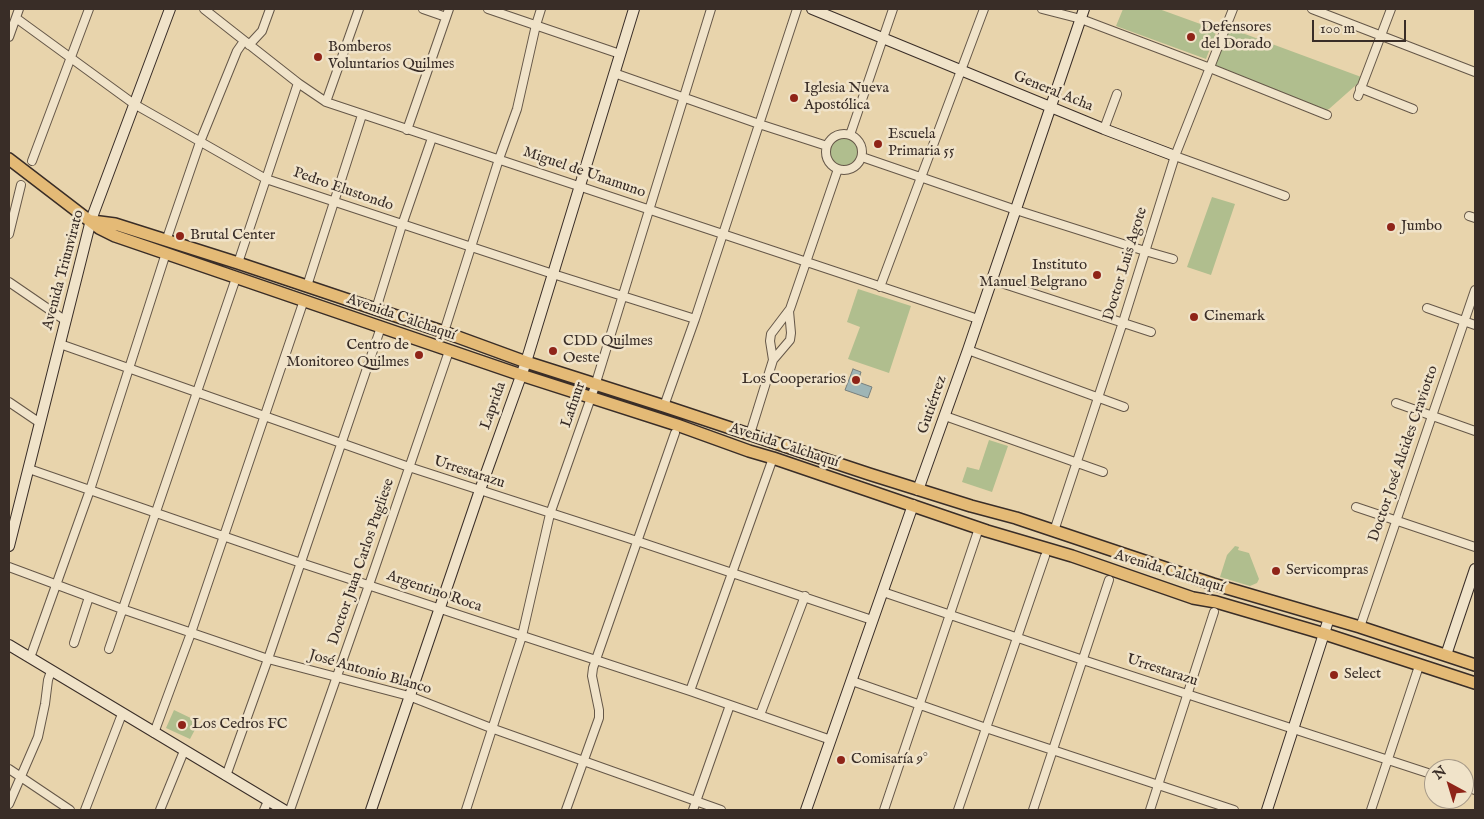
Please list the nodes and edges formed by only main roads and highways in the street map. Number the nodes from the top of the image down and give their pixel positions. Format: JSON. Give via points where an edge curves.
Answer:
{"nodes":[{"id":1,"x":9,"y":159,"type":"edge"},
{"id":2,"x":91,"y":220,"type":"junction"},
{"id":3,"x":1296,"y":608,"type":"junction"},
{"id":4,"x":1292,"y":624,"type":"junction"},
{"id":5,"x":1370,"y":648,"type":"junction"},
{"id":6,"x":1444,"y":664,"type":"junction"},
{"id":7,"x":1475,"y":665,"type":"edge"},
{"id":8,"x":1475,"y":683,"type":"edge"}],
"edges":[{"from":1,"to":2,"type":"main road","name":"Avenida Calchaquí"},
{"from":2,"to":3,"type":"main road","name":"Avenida Calchaquí","via":[[115,224],[238,263],[526,362],[918,490]]},
{"from":2,"to":4,"type":"main road","name":"Avenida Calchaquí","via":[[115,236],[749,452],[1283,627],[1289,628]]},
{"from":3,"to":4,"type":"main road"},
{"from":3,"to":6,"type":"main road","name":"Avenida Calchaquí","via":[[1360,627]]},
{"from":4,"to":5,"type":"main road","name":"Avenida Calchaquí"},
{"from":5,"to":6,"type":"main road","via":[[1432,664]]},
{"from":5,"to":6,"type":"main road","name":"Avenida Calchaquí","via":[[1419,666]]},
{"from":6,"to":7,"type":"main road","name":"Avenida Calchaquí"},
{"from":6,"to":8,"type":"main road","name":"Avenida Calchaquí"}]}
